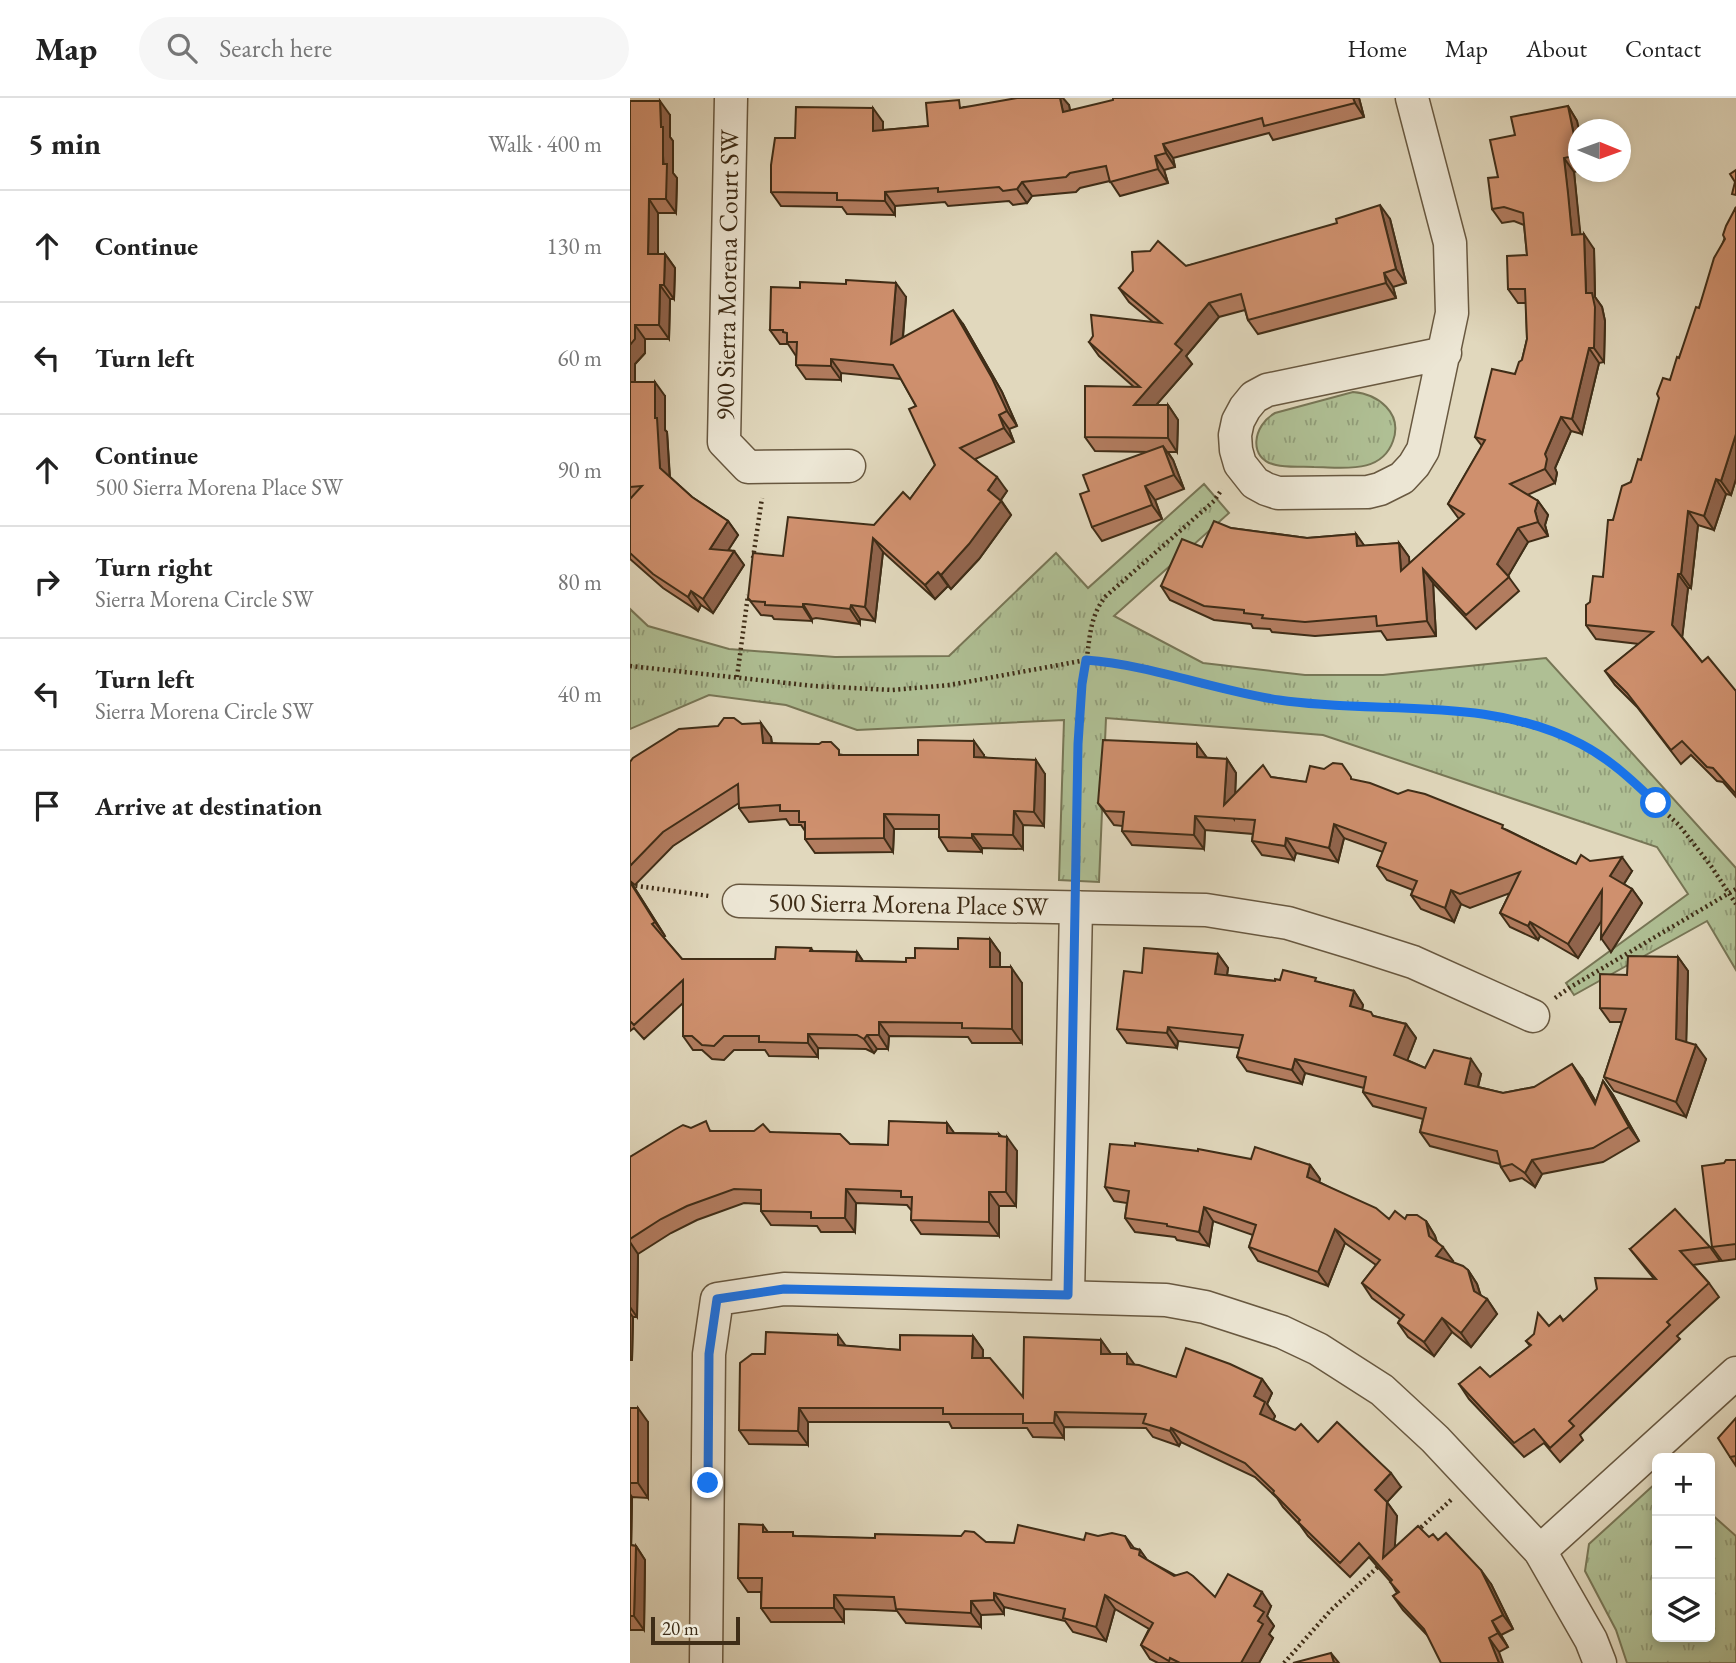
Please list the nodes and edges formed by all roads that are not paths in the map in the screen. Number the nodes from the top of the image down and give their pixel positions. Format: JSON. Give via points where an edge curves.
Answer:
{"nodes":[{"id":1,"x":730,"y":98,"type":"edge"},
{"id":2,"x":1412,"y":98,"type":"edge"},
{"id":3,"x":1445,"y":353,"type":"junction"},
{"id":4,"x":849,"y":466,"type":"dead end"},
{"id":5,"x":739,"y":901,"type":"road end"},
{"id":6,"x":1076,"y":907,"type":"junction"},
{"id":7,"x":1533,"y":1016,"type":"road end"},
{"id":8,"x":1068,"y":1295,"type":"junction"},
{"id":9,"x":1736,"y":1373,"type":"edge"},
{"id":10,"x":1541,"y":1551,"type":"junction"},
{"id":11,"x":706,"y":1663,"type":"edge"},
{"id":12,"x":1600,"y":1663,"type":"edge"}],
"edges":[{"from":1,"to":4,"type":"street","name":"900 Sierra Morena Court SW","via":[[724,442],[748,467]]},
{"from":2,"to":3,"type":"street","via":[[1450,243],[1452,313]]},
{"from":3,"to":3,"type":"street","via":[[1423,450],[1391,485],[1368,492],[1278,493],[1255,483],[1240,464],[1235,435],[1238,421],[1254,397],[1267,390]]},
{"from":5,"to":6,"type":"street","name":"500 Sierra Morena Place SW"},
{"from":6,"to":7,"type":"street","name":"500 Sierra Morena Place SW","via":[[1206,910],[1288,923],[1413,962]]},
{"from":6,"to":8,"type":"street","name":"500 Sierra Morena Place SW"},
{"from":8,"to":10,"type":"street","via":[[1166,1300],[1205,1307],[1318,1349],[1382,1390]]},
{"from":8,"to":11,"type":"street","via":[[784,1289],[717,1299],[709,1354]]},
{"from":9,"to":10,"type":"street"},
{"from":10,"to":12,"type":"street"}]}
